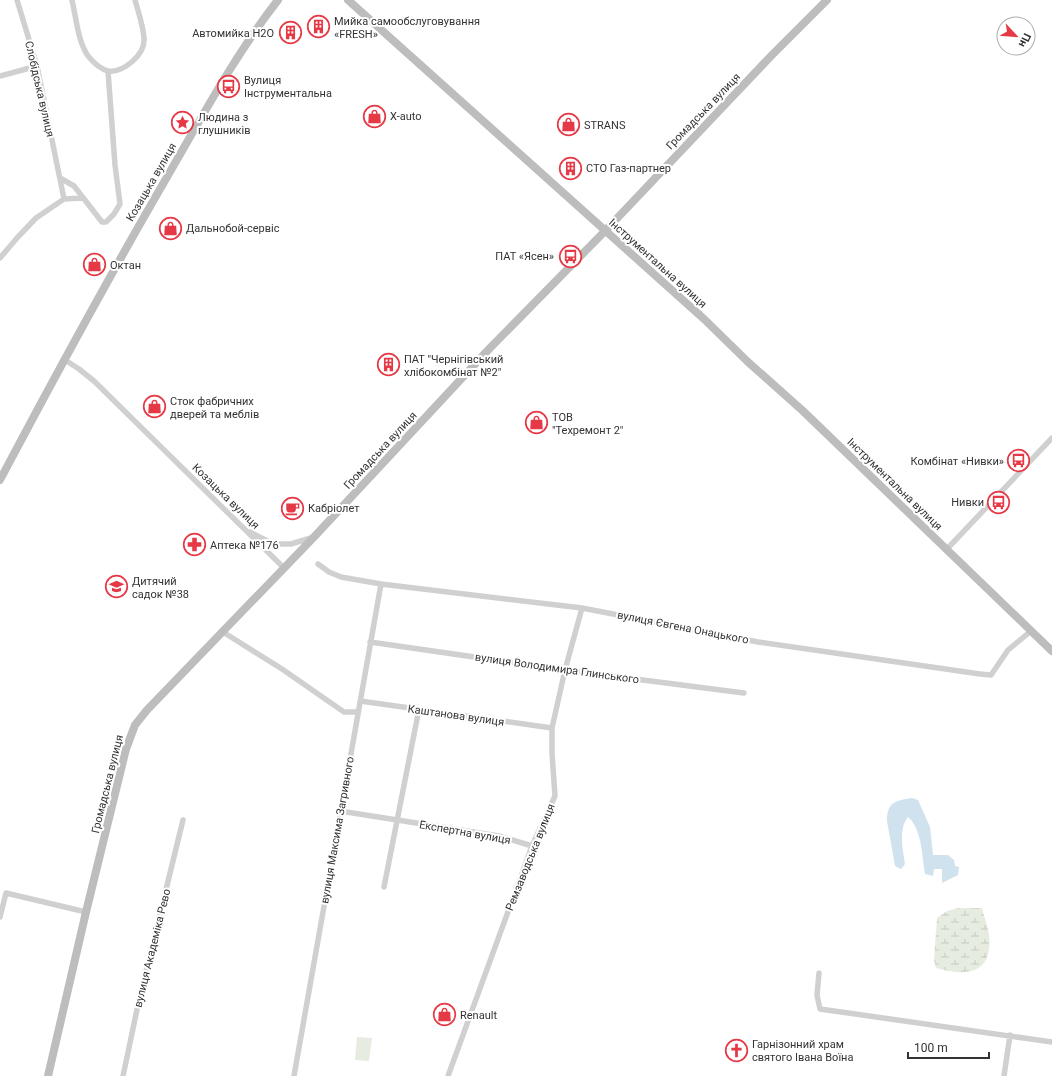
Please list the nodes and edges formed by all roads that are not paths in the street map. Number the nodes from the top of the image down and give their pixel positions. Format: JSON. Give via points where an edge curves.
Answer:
{"nodes":[{"id":1,"x":17,"y":0,"type":"edge"},
{"id":2,"x":72,"y":0,"type":"edge"},
{"id":3,"x":135,"y":0,"type":"edge"},
{"id":4,"x":278,"y":0,"type":"edge"},
{"id":5,"x":348,"y":0,"type":"edge"},
{"id":6,"x":827,"y":0,"type":"edge"},
{"id":7,"x":37,"y":66,"type":"junction"},
{"id":8,"x":108,"y":71,"type":"junction"},
{"id":9,"x":0,"y":76,"type":"edge"},
{"id":10,"x":60,"y":178,"type":"junction"},
{"id":11,"x":83,"y":198,"type":"junction"},
{"id":12,"x":64,"y":199,"type":"junction"},
{"id":13,"x":606,"y":230,"type":"junction"},
{"id":14,"x":0,"y":258,"type":"edge"},
{"id":15,"x":65,"y":360,"type":"junction"},
{"id":16,"x":1051,"y":441,"type":"edge"},
{"id":17,"x":0,"y":480,"type":"edge"},
{"id":18,"x":243,"y":528,"type":"junction"},
{"id":19,"x":314,"y":537,"type":"junction"},
{"id":20,"x":947,"y":549,"type":"junction"},
{"id":21,"x":318,"y":564,"type":"dead end"},
{"id":22,"x":284,"y":568,"type":"junction"},
{"id":23,"x":381,"y":584,"type":"junction"},
{"id":24,"x":582,"y":608,"type":"junction"},
{"id":25,"x":1031,"y":631,"type":"junction"},
{"id":26,"x":223,"y":632,"type":"junction"},
{"id":27,"x":370,"y":642,"type":"junction"},
{"id":28,"x":1052,"y":651,"type":"edge"},
{"id":29,"x":565,"y":670,"type":"junction"},
{"id":30,"x":744,"y":693,"type":"dead end"},
{"id":31,"x":360,"y":701,"type":"junction"},
{"id":32,"x":419,"y":709,"type":"junction"},
{"id":33,"x":358,"y":712,"type":"junction"},
{"id":34,"x":552,"y":728,"type":"junction"},
{"id":35,"x":340,"y":811,"type":"junction"},
{"id":36,"x":184,"y":820,"type":"dead end"},
{"id":37,"x":397,"y":821,"type":"junction"},
{"id":38,"x":532,"y":846,"type":"junction"},
{"id":39,"x":384,"y":887,"type":"dead end"},
{"id":40,"x":86,"y":912,"type":"junction"},
{"id":41,"x":0,"y":917,"type":"edge"},
{"id":42,"x":819,"y":973,"type":"dead end"},
{"id":43,"x":1010,"y":1035,"type":"junction"},
{"id":44,"x":1052,"y":1042,"type":"edge"},
{"id":45,"x":48,"y":1076,"type":"edge"},
{"id":46,"x":123,"y":1076,"type":"edge"},
{"id":47,"x":294,"y":1076,"type":"edge"},
{"id":48,"x":448,"y":1076,"type":"edge"},
{"id":49,"x":1004,"y":1076,"type":"edge"}],
"edges":[{"from":1,"to":7,"type":"street","name":"Слобідська вулиця"},
{"from":2,"to":8,"type":"street","via":[[83,48],[95,64]]},
{"from":3,"to":8,"type":"street","via":[[144,39],[143,47],[130,64],[122,69]]},
{"from":4,"to":15,"type":"street","name":"Козацька вулиця","via":[[209,104]]},
{"from":5,"to":13,"type":"street","name":"Інструментальна вулиця"},
{"from":6,"to":13,"type":"street","name":"Громадська вулиця"},
{"from":7,"to":9,"type":"street"},
{"from":7,"to":10,"type":"street","name":"Слобідська вулиця"},
{"from":8,"to":11,"type":"street","via":[[120,204],[114,214],[106,222],[102,222]]},
{"from":10,"to":11,"type":"street","via":[[74,186]]},
{"from":10,"to":12,"type":"street","name":"Слобідська вулиця"},
{"from":11,"to":12,"type":"street"},
{"from":12,"to":14,"type":"street","via":[[36,218]]},
{"from":13,"to":19,"type":"street","name":"Громадська вулиця","via":[[477,362]]},
{"from":13,"to":20,"type":"street","name":"Інструментальна вулиця","via":[[803,411]]},
{"from":15,"to":17,"type":"street","name":"Козацька вулиця"},
{"from":15,"to":18,"type":"street","name":"Козацька вулиця","via":[[94,381]]},
{"from":16,"to":20,"type":"street"},
{"from":18,"to":19,"type":"street","via":[[273,544],[291,544]]},
{"from":18,"to":22,"type":"street","name":"Козацька вулиця"},
{"from":19,"to":22,"type":"street","name":"Громадська вулиця"},
{"from":20,"to":25,"type":"street","name":"Інструментальна вулиця"},
{"from":21,"to":23,"type":"street","name":"вулиця Євгена Онацького","via":[[341,577]]},
{"from":22,"to":26,"type":"street","name":"Громадська вулиця"},
{"from":23,"to":24,"type":"street","name":"вулиця Євгена Онацького"},
{"from":23,"to":27,"type":"street","name":"вулиця Максима Загривного"},
{"from":24,"to":25,"type":"street","name":"вулиця Євгена Онацького","via":[[758,642],[991,675],[1008,650]]},
{"from":24,"to":29,"type":"street","name":"Ремзаводська вулиця"},
{"from":25,"to":28,"type":"street","name":"Інструментальна вулиця"},
{"from":26,"to":33,"type":"street","via":[[344,712]]},
{"from":26,"to":40,"type":"street","name":"Громадська вулиця","via":[[135,725],[126,749]]},
{"from":27,"to":29,"type":"street","name":"вулиця Володимира Глинського"},
{"from":27,"to":31,"type":"street","name":"вулиця Максима Загривного"},
{"from":29,"to":30,"type":"street","name":"вулиця Володимира Глинського"},
{"from":29,"to":34,"type":"street","name":"Ремзаводська вулиця"},
{"from":31,"to":32,"type":"street","name":"Каштанова вулиця"},
{"from":31,"to":33,"type":"street","name":"вулиця Максима Загривного"},
{"from":32,"to":34,"type":"street","name":"Каштанова вулиця"},
{"from":32,"to":37,"type":"street"},
{"from":33,"to":35,"type":"street","name":"вулиця Максима Загривного"},
{"from":34,"to":38,"type":"street","name":"Ремзаводська вулиця","via":[[555,796]]},
{"from":35,"to":37,"type":"street","name":"Експертна вулиця"},
{"from":35,"to":47,"type":"street","name":"вулиця Максима Загривного"},
{"from":36,"to":46,"type":"street","name":"вулиця Академіка Рево","via":[[139,1000]]},
{"from":37,"to":38,"type":"street","name":"Експертна вулиця","via":[[500,836]]},
{"from":37,"to":39,"type":"street"},
{"from":38,"to":48,"type":"street","name":"Ремзаводська вулиця"},
{"from":40,"to":41,"type":"street","via":[[6,892]]},
{"from":40,"to":45,"type":"street","name":"Громадська вулиця"},
{"from":42,"to":43,"type":"street","via":[[817,995],[820,1009]]},
{"from":43,"to":44,"type":"street"},
{"from":43,"to":49,"type":"street"}]}
